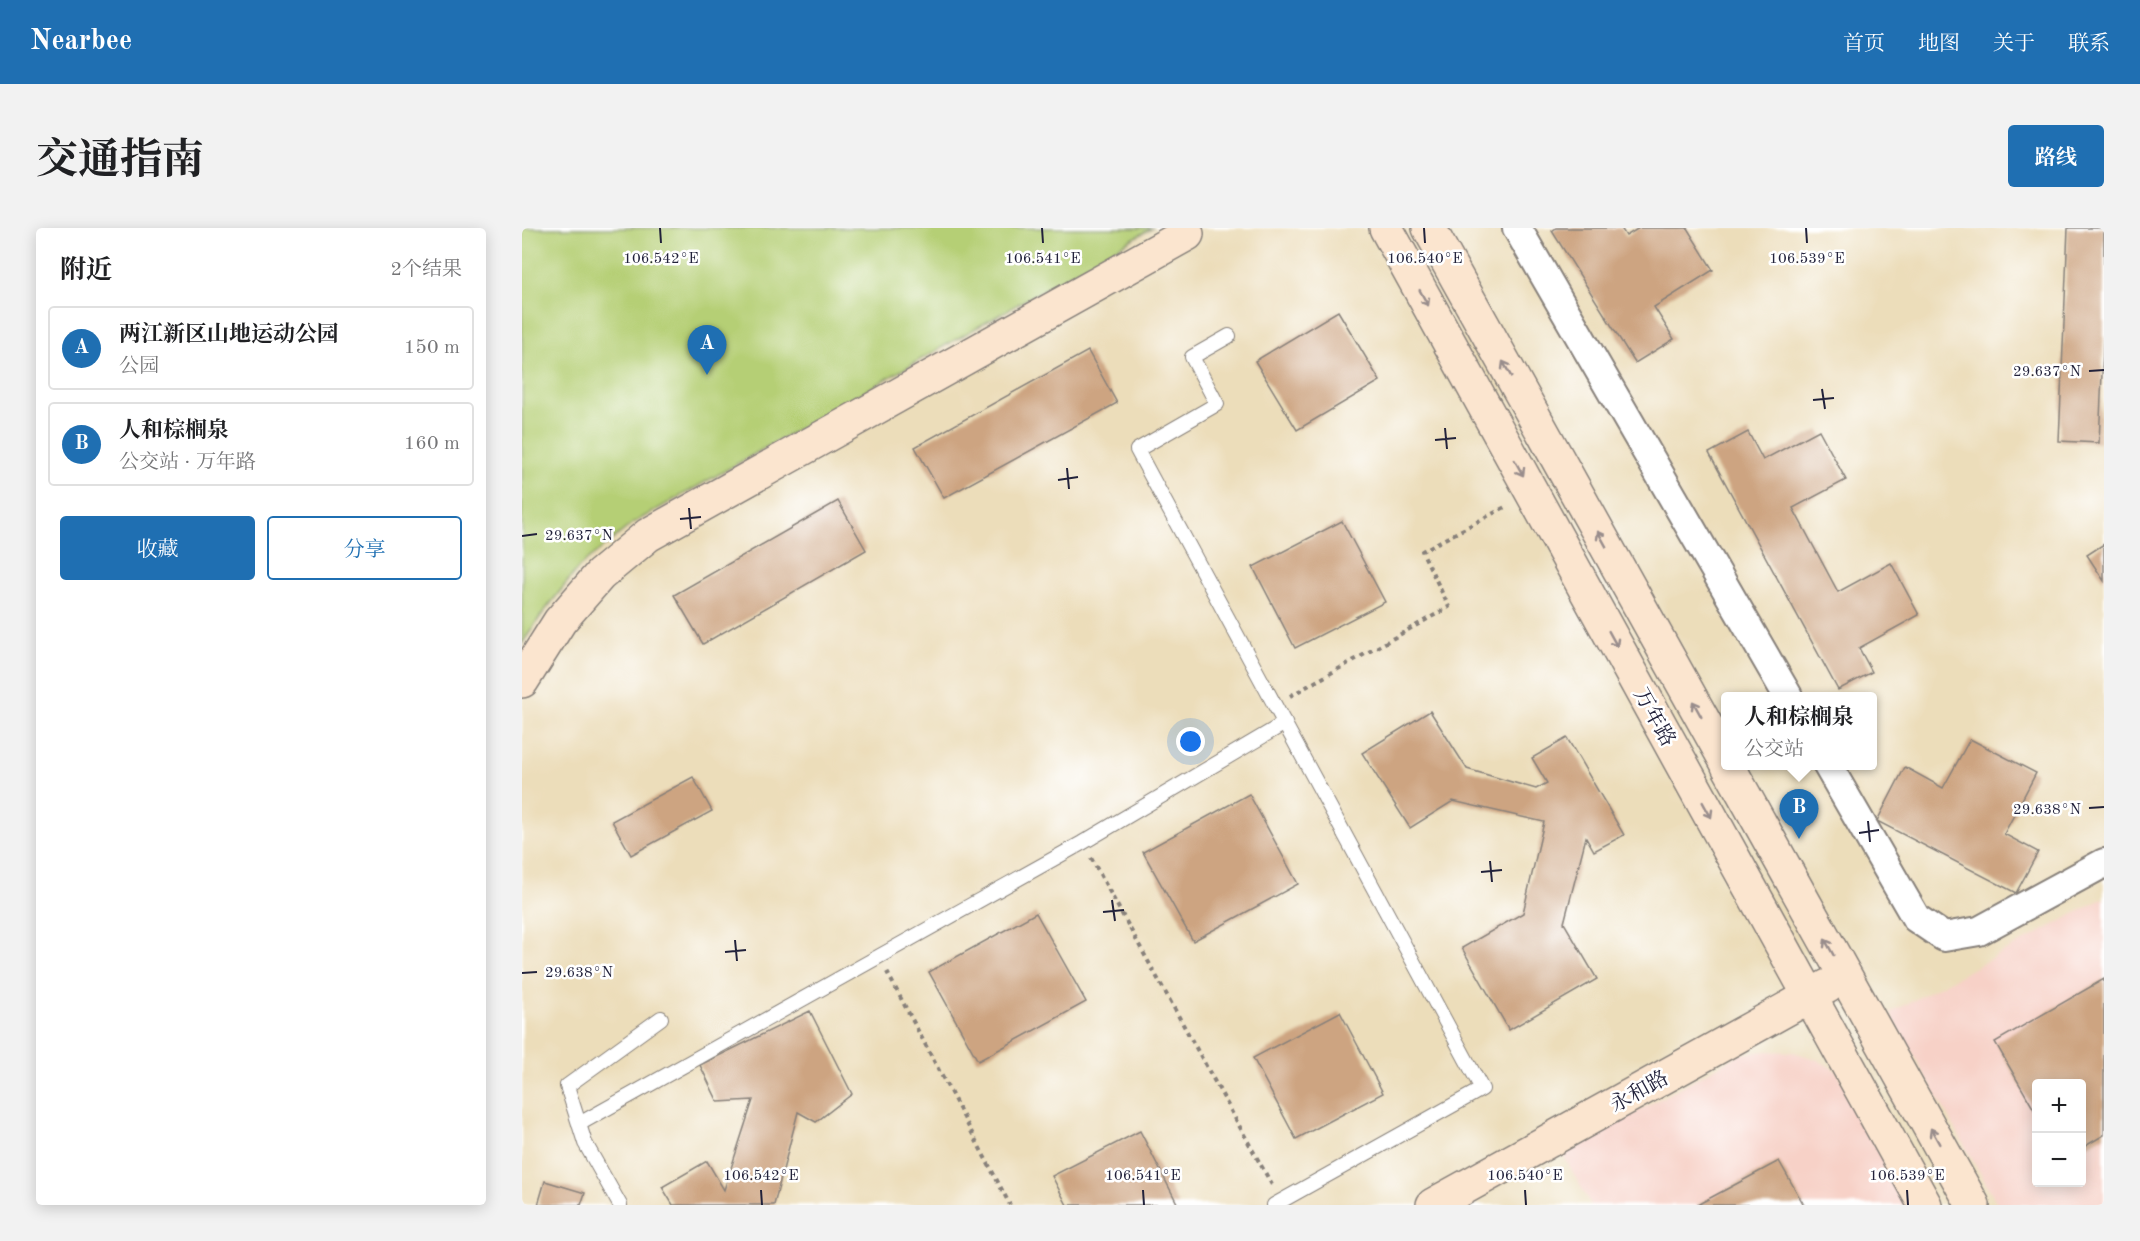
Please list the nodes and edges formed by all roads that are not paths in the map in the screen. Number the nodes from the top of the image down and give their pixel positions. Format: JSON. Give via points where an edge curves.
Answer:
{"nodes":[{"id":1,"x":1429,"y":228,"type":"edge"},
{"id":2,"x":1517,"y":228,"type":"edge"},
{"id":3,"x":1195,"y":230,"type":"edge"},
{"id":4,"x":1385,"y":234,"type":"edge"},
{"id":5,"x":1229,"y":336,"type":"dead end"},
{"id":6,"x":522,"y":681,"type":"edge"},
{"id":7,"x":1786,"y":692,"type":"edge"},
{"id":8,"x":1285,"y":723,"type":"junction"},
{"id":9,"x":1721,"y":753,"type":"edge"},
{"id":10,"x":1731,"y":770,"type":"edge"},
{"id":11,"x":1831,"y":770,"type":"edge"},
{"id":12,"x":2104,"y":863,"type":"edge"},
{"id":13,"x":1846,"y":976,"type":"junction"},
{"id":14,"x":1809,"y":996,"type":"junction"},
{"id":15,"x":661,"y":1018,"type":"dead end"},
{"id":16,"x":579,"y":1124,"type":"junction"},
{"id":17,"x":1278,"y":1203,"type":"edge"},
{"id":18,"x":620,"y":1205,"type":"edge"},
{"id":19,"x":1433,"y":1205,"type":"edge"},
{"id":20,"x":1925,"y":1205,"type":"edge"},
{"id":21,"x":1973,"y":1205,"type":"edge"}],
"edges":[{"from":9,"to":1,"type":"main road","name":"万年路","one_way":true},
{"from":2,"to":7,"type":"street"},
{"from":3,"to":6,"type":"main road","via":[[648,535],[593,583],[560,621]]},
{"from":4,"to":14,"type":"main road","name":"万年路","one_way":true},
{"from":5,"to":8,"type":"lane","via":[[1192,357],[1217,404],[1137,450]]},
{"from":8,"to":16,"type":"lane","via":[[1082,843]]},
{"from":8,"to":17,"type":"lane","via":[[1482,1089]]},
{"from":13,"to":10,"type":"main road","one_way":true},
{"from":11,"to":12,"type":"street","via":[[1916,918],[1944,937],[1979,932]]},
{"from":13,"to":14,"type":"main road","name":"永和路"},
{"from":21,"to":13,"type":"main road","one_way":true},
{"from":14,"to":19,"type":"main road","name":"永和路"},
{"from":14,"to":20,"type":"main road","name":"万年路"},
{"from":15,"to":16,"type":"lane","via":[[567,1086]]},
{"from":16,"to":18,"type":"lane","via":[[585,1143]]}]}
